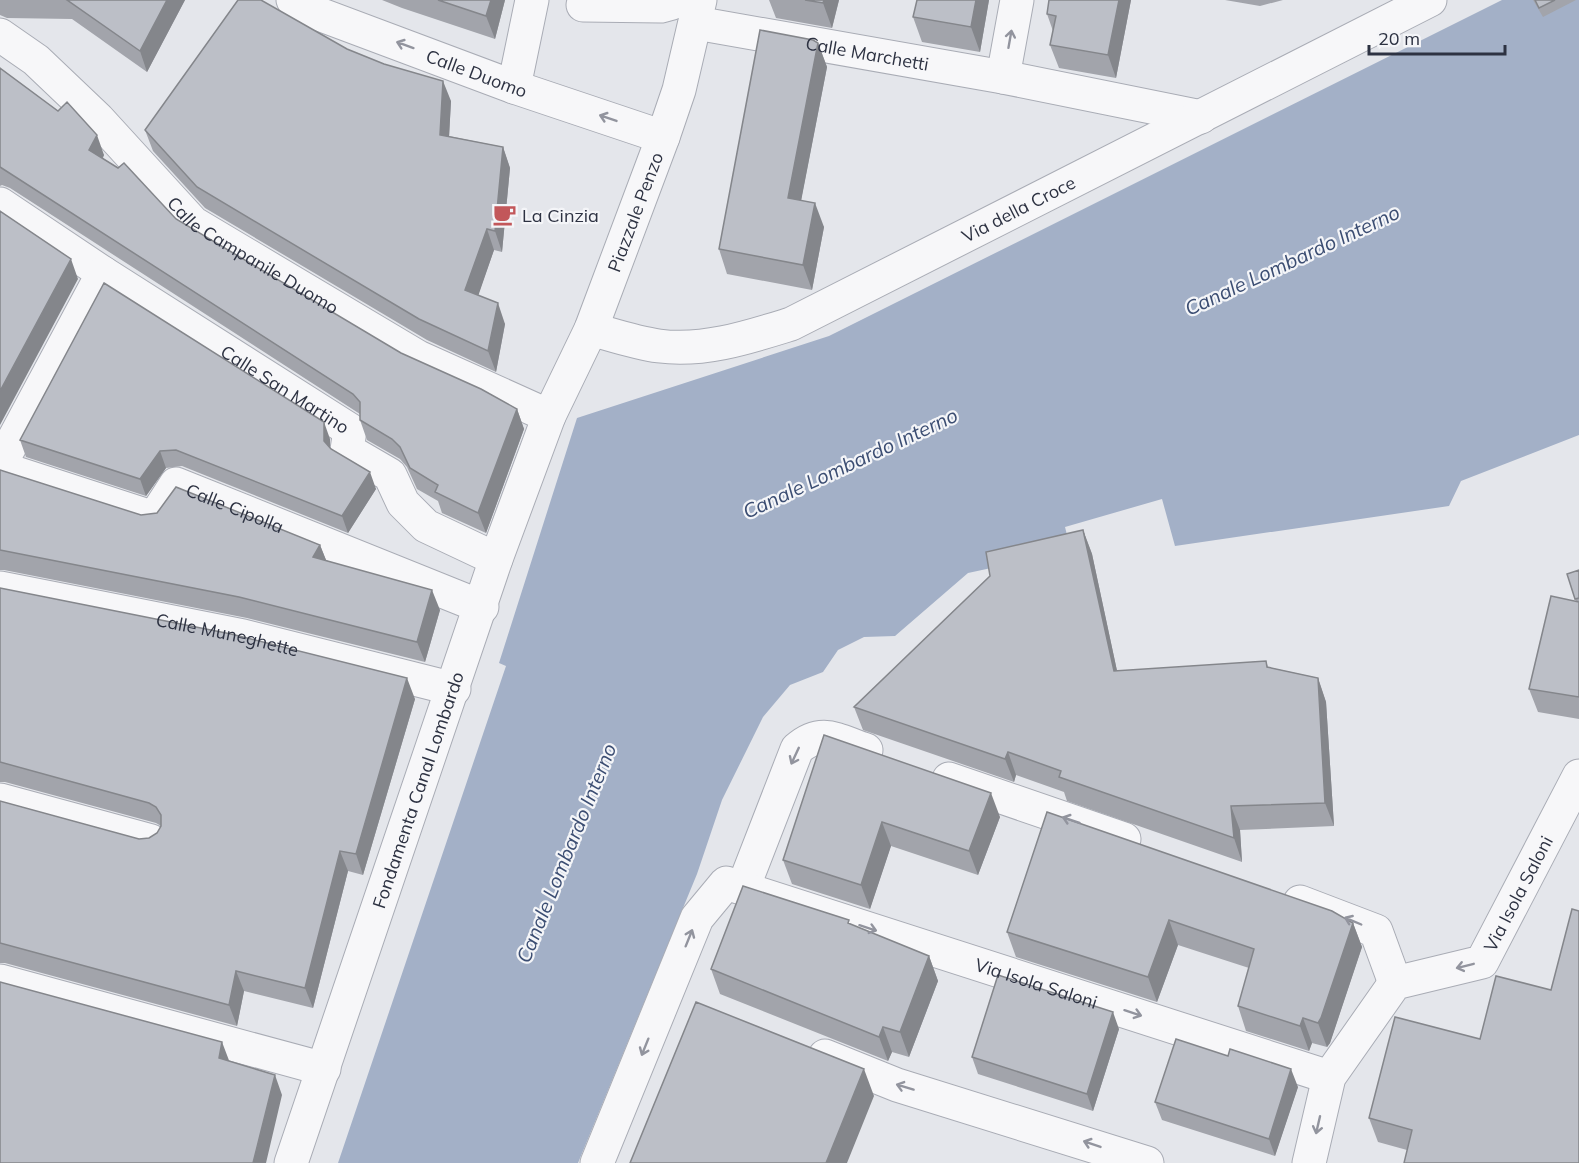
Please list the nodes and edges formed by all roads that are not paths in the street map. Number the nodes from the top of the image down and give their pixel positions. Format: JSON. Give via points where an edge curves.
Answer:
{"nodes":[{"id":1,"x":293,"y":0,"type":"edge"},
{"id":2,"x":532,"y":0,"type":"edge"},
{"id":3,"x":1017,"y":0,"type":"edge"},
{"id":4,"x":1430,"y":0,"type":"edge"},
{"id":5,"x":583,"y":5,"type":"dead end"},
{"id":6,"x":682,"y":8,"type":"edge"},
{"id":7,"x":0,"y":35,"type":"edge"},
{"id":8,"x":1003,"y":77,"type":"junction"},
{"id":9,"x":514,"y":87,"type":"junction"},
{"id":10,"x":1201,"y":117,"type":"junction"},
{"id":11,"x":663,"y":137,"type":"junction"},
{"id":12,"x":0,"y":204,"type":"edge"},
{"id":13,"x":102,"y":273,"type":"junction"},
{"id":14,"x":591,"y":329,"type":"junction"},
{"id":15,"x":549,"y":416,"type":"junction"},
{"id":16,"x":0,"y":466,"type":"edge"},
{"id":17,"x":496,"y":559,"type":"junction"},
{"id":18,"x":0,"y":588,"type":"edge"},
{"id":19,"x":482,"y":607,"type":"junction"},
{"id":20,"x":454,"y":688,"type":"junction"},
{"id":21,"x":892,"y":759,"type":"edge"},
{"id":22,"x":924,"y":770,"type":"edge"},
{"id":23,"x":1579,"y":776,"type":"edge"},
{"id":24,"x":0,"y":800,"type":"edge"},
{"id":25,"x":151,"y":841,"type":"edge"},
{"id":26,"x":1156,"y":850,"type":"edge"},
{"id":27,"x":743,"y":888,"type":"junction"},
{"id":28,"x":1269,"y":890,"type":"edge"},
{"id":29,"x":0,"y":981,"type":"edge"},
{"id":30,"x":1395,"y":983,"type":"junction"},
{"id":31,"x":667,"y":993,"type":"junction"},
{"id":32,"x":700,"y":1006,"type":"edge"},
{"id":33,"x":798,"y":1045,"type":"edge"},
{"id":34,"x":324,"y":1069,"type":"junction"},
{"id":35,"x":1329,"y":1077,"type":"junction"},
{"id":36,"x":291,"y":1163,"type":"edge"},
{"id":37,"x":597,"y":1163,"type":"edge"},
{"id":38,"x":1147,"y":1163,"type":"edge"},
{"id":39,"x":1309,"y":1163,"type":"edge"}],
"edges":[{"from":9,"to":1,"type":"street","name":"Calle Duomo","one_way":true,"via":[[311,11]]},
{"from":2,"to":9,"type":"street"},
{"from":8,"to":3,"type":"street","one_way":true},
{"from":4,"to":10,"type":"street","name":"Via della Croce"},
{"from":5,"to":6,"type":"street","name":"Calle Marchetti"},
{"from":6,"to":8,"type":"street","name":"Calle Marchetti"},
{"from":6,"to":11,"type":"street","name":"Piazzale Penzo","via":[[679,90]]},
{"from":7,"to":15,"type":"street","name":"Calle Campanile Duomo","via":[[36,60],[98,119],[193,223],[418,357]]},
{"from":8,"to":10,"type":"street","name":"Calle Marchetti"},
{"from":11,"to":9,"type":"street","name":"Calle Duomo","one_way":true},
{"from":10,"to":14,"type":"street","name":"Via della Croce","via":[[791,324],[707,346],[659,346]]},
{"from":11,"to":14,"type":"street","name":"Piazzale Penzo"},
{"from":12,"to":13,"type":"street","name":"Calle San Martino"},
{"from":13,"to":16,"type":"street"},
{"from":13,"to":17,"type":"street","name":"Calle San Martino","via":[[350,430],[347,450],[390,475],[403,503],[426,526]]},
{"from":14,"to":15,"type":"street","name":"Piazzale Penzo"},
{"from":15,"to":17,"type":"street","name":"Fondamenta Canal Lombardo"},
{"from":16,"to":19,"type":"street","name":"Calle Cipolla","via":[[154,518],[176,484]]},
{"from":17,"to":19,"type":"street","name":"Fondamenta Canal Lombardo"},
{"from":18,"to":20,"type":"street","name":"Calle Muneghette","via":[[243,636]]},
{"from":19,"to":20,"type":"street","name":"Fondamenta Canal Lombardo"},
{"from":20,"to":34,"type":"street","name":"Fondamenta Canal Lombardo"},
{"from":21,"to":27,"type":"street","one_way":true,"via":[[826,736],[811,737],[797,749]]},
{"from":26,"to":22,"type":"street","one_way":true},
{"from":23,"to":30,"type":"street","name":"Via Isola Saloni","one_way":true,"via":[[1482,962]]},
{"from":24,"to":25,"type":"street"},
{"from":31,"to":27,"type":"street","name":"Via Isola Saloni","one_way":true,"via":[[697,918],[726,883]]},
{"from":27,"to":35,"type":"street","name":"Via Isola Saloni","one_way":true},
{"from":30,"to":28,"type":"street","one_way":true,"via":[[1376,931]]},
{"from":29,"to":34,"type":"street"},
{"from":30,"to":35,"type":"street"},
{"from":31,"to":32,"type":"street"},
{"from":31,"to":37,"type":"street","name":"Via Isola Saloni","one_way":true},
{"from":38,"to":33,"type":"street","one_way":true,"via":[[897,1085]]},
{"from":34,"to":36,"type":"street","name":"Fondamenta Canal Lombardo"},
{"from":35,"to":39,"type":"street","one_way":true}]}
